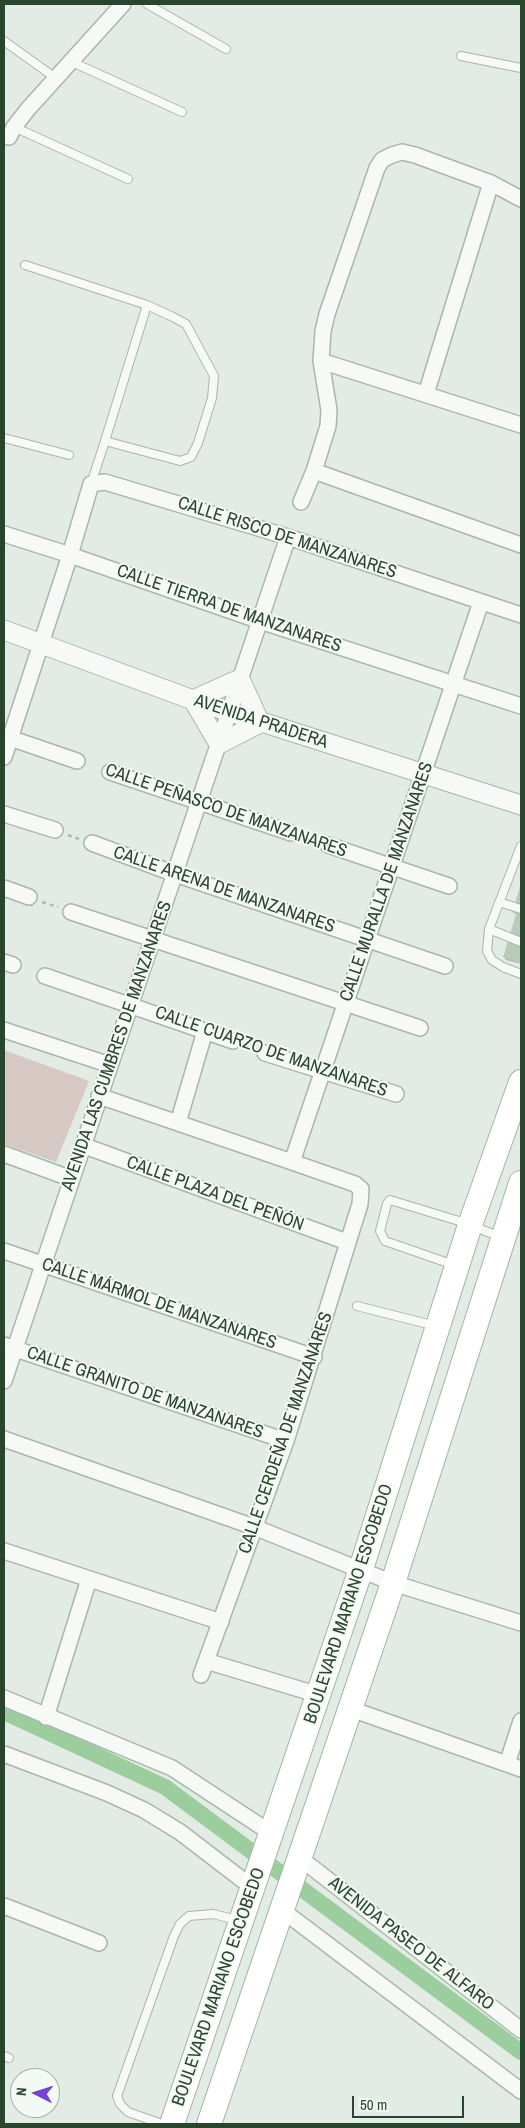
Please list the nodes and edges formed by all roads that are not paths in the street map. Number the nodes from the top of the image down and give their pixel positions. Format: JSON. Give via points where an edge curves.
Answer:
{"nodes":[{"id":1,"x":123,"y":4,"type":"edge"},
{"id":2,"x":147,"y":4,"type":"edge"},
{"id":3,"x":4,"y":41,"type":"edge"},
{"id":4,"x":226,"y":49,"type":"dead end"},
{"id":5,"x":461,"y":56,"type":"dead end"},
{"id":6,"x":72,"y":62,"type":"junction"},
{"id":7,"x":521,"y":68,"type":"edge"},
{"id":8,"x":57,"y":79,"type":"junction"},
{"id":9,"x":182,"y":112,"type":"dead end"},
{"id":10,"x":12,"y":132,"type":"joint"},
{"id":11,"x":128,"y":179,"type":"dead end"},
{"id":12,"x":491,"y":184,"type":"junction"},
{"id":13,"x":521,"y":199,"type":"edge"},
{"id":14,"x":25,"y":265,"type":"dead end"},
{"id":15,"x":147,"y":305,"type":"junction"},
{"id":16,"x":321,"y":361,"type":"junction"},
{"id":17,"x":426,"y":394,"type":"junction"},
{"id":18,"x":521,"y":425,"type":"edge"},
{"id":19,"x":4,"y":438,"type":"edge"},
{"id":20,"x":105,"y":441,"type":"junction"},
{"id":21,"x":69,"y":455,"type":"dead end"},
{"id":22,"x":314,"y":471,"type":"junction"},
{"id":23,"x":92,"y":480,"type":"junction"},
{"id":24,"x":301,"y":502,"type":"dead end"},
{"id":25,"x":4,"y":534,"type":"edge"},
{"id":26,"x":288,"y":537,"type":"junction"},
{"id":27,"x":521,"y":545,"type":"edge"},
{"id":28,"x":70,"y":555,"type":"junction"},
{"id":29,"x":482,"y":602,"type":"junction"},
{"id":30,"x":521,"y":615,"type":"edge"},
{"id":31,"x":260,"y":621,"type":"junction"},
{"id":32,"x":4,"y":630,"type":"edge"},
{"id":33,"x":40,"y":642,"type":"junction"},
{"id":34,"x":240,"y":678,"type":"junction"},
{"id":35,"x":454,"y":684,"type":"junction"},
{"id":36,"x":194,"y":700,"type":"junction"},
{"id":37,"x":521,"y":706,"type":"edge"},
{"id":38,"x":229,"y":711,"type":"junction"},
{"id":39,"x":260,"y":723,"type":"junction"},
{"id":40,"x":7,"y":737,"type":"edge"},
{"id":41,"x":219,"y":744,"type":"junction"},
{"id":42,"x":4,"y":757,"type":"edge"},
{"id":43,"x":77,"y":762,"type":"dead end"},
{"id":44,"x":110,"y":772,"type":"dead end"},
{"id":45,"x":424,"y":774,"type":"junction"},
{"id":46,"x":199,"y":802,"type":"junction"},
{"id":47,"x":521,"y":805,"type":"edge"},
{"id":48,"x":4,"y":814,"type":"edge"},
{"id":49,"x":55,"y":830,"type":"road end"},
{"id":50,"x":291,"y":833,"type":"road end"},
{"id":51,"x":92,"y":843,"type":"road end"},
{"id":52,"x":328,"y":845,"type":"road end"},
{"id":53,"x":520,"y":851,"type":"edge"},
{"id":54,"x":392,"y":867,"type":"junction"},
{"id":55,"x":513,"y":868,"type":"junction"},
{"id":56,"x":521,"y":871,"type":"edge"},
{"id":57,"x":175,"y":874,"type":"junction"},
{"id":58,"x":449,"y":886,"type":"dead end"},
{"id":59,"x":4,"y":888,"type":"edge"},
{"id":60,"x":29,"y":897,"type":"road end"},
{"id":61,"x":499,"y":902,"type":"junction"},
{"id":62,"x":521,"y":909,"type":"edge"},
{"id":63,"x":71,"y":912,"type":"road end"},
{"id":64,"x":489,"y":929,"type":"junction"},
{"id":65,"x":367,"y":939,"type":"junction"},
{"id":66,"x":154,"y":940,"type":"junction"},
{"id":67,"x":521,"y":942,"type":"edge"},
{"id":68,"x":445,"y":966,"type":"dead end"},
{"id":69,"x":521,"y":974,"type":"edge"},
{"id":70,"x":44,"y":976,"type":"dead end"},
{"id":71,"x":346,"y":1002,"type":"junction"},
{"id":72,"x":130,"y":1005,"type":"junction"},
{"id":73,"x":420,"y":1028,"type":"dead end"},
{"id":74,"x":4,"y":1030,"type":"edge"},
{"id":75,"x":205,"y":1031,"type":"junction"},
{"id":76,"x":233,"y":1041,"type":"dead end"},
{"id":77,"x":265,"y":1053,"type":"dead end"},
{"id":78,"x":110,"y":1065,"type":"junction"},
{"id":79,"x":322,"y":1072,"type":"junction"},
{"id":80,"x":521,"y":1082,"type":"edge"},
{"id":81,"x":396,"y":1094,"type":"dead end"},
{"id":82,"x":100,"y":1096,"type":"junction"},
{"id":83,"x":178,"y":1123,"type":"junction"},
{"id":84,"x":82,"y":1145,"type":"junction"},
{"id":85,"x":4,"y":1154,"type":"edge"},
{"id":86,"x":292,"y":1162,"type":"junction"},
{"id":87,"x":72,"y":1179,"type":"junction"},
{"id":88,"x":521,"y":1183,"type":"edge"},
{"id":89,"x":517,"y":1212,"type":"edge"},
{"id":90,"x":470,"y":1225,"type":"junction"},
{"id":91,"x":502,"y":1237,"type":"junction"},
{"id":92,"x":348,"y":1242,"type":"junction"},
{"id":93,"x":4,"y":1251,"type":"edge"},
{"id":94,"x":42,"y":1264,"type":"junction"},
{"id":95,"x":457,"y":1266,"type":"junction"},
{"id":96,"x":358,"y":1306,"type":"dead end"},
{"id":97,"x":438,"y":1326,"type":"junction"},
{"id":98,"x":9,"y":1347,"type":"edge"},
{"id":99,"x":314,"y":1357,"type":"junction"},
{"id":100,"x":4,"y":1381,"type":"edge"},
{"id":101,"x":4,"y":1439,"type":"edge"},
{"id":102,"x":286,"y":1441,"type":"junction"},
{"id":103,"x":254,"y":1527,"type":"junction"},
{"id":104,"x":4,"y":1551,"type":"edge"},
{"id":105,"x":361,"y":1569,"type":"junction"},
{"id":106,"x":89,"y":1579,"type":"junction"},
{"id":107,"x":393,"y":1583,"type":"junction"},
{"id":108,"x":221,"y":1622,"type":"junction"},
{"id":109,"x":521,"y":1623,"type":"edge"},
{"id":110,"x":319,"y":1695,"type":"junction"},
{"id":111,"x":4,"y":1698,"type":"edge"},
{"id":112,"x":351,"y":1709,"type":"junction"},
{"id":113,"x":46,"y":1717,"type":"junction"},
{"id":114,"x":521,"y":1721,"type":"edge"},
{"id":115,"x":4,"y":1754,"type":"edge"},
{"id":116,"x":514,"y":1766,"type":"edge"},
{"id":117,"x":269,"y":1840,"type":"junction"},
{"id":118,"x":299,"y":1861,"type":"junction"},
{"id":119,"x":255,"y":1883,"type":"junction"},
{"id":120,"x":284,"y":1905,"type":"junction"},
{"id":121,"x":4,"y":1906,"type":"edge"},
{"id":122,"x":242,"y":1921,"type":"junction"},
{"id":123,"x":99,"y":1944,"type":"dead end"},
{"id":124,"x":521,"y":2030,"type":"edge"},
{"id":125,"x":521,"y":2091,"type":"edge"},
{"id":126,"x":162,"y":2124,"type":"edge"},
{"id":127,"x":172,"y":2124,"type":"edge"},
{"id":128,"x":209,"y":2124,"type":"edge"}],
"edges":[{"from":1,"to":6,"type":"street"},
{"from":2,"to":4,"type":"lane"},
{"from":3,"to":8,"type":"lane"},
{"from":5,"to":7,"type":"lane"},
{"from":6,"to":8,"type":"street"},
{"from":6,"to":9,"type":"lane"},
{"from":8,"to":10,"type":"street","via":[[28,109]]},
{"from":10,"to":11,"type":"lane"},
{"from":12,"to":13,"type":"street"},
{"from":12,"to":16,"type":"street","via":[[402,152],[382,160],[327,314]]},
{"from":12,"to":17,"type":"street"},
{"from":14,"to":15,"type":"lane"},
{"from":15,"to":20,"type":"lane"},
{"from":15,"to":20,"type":"lane","via":[[186,324],[214,376],[212,398],[191,457],[180,461]]},
{"from":16,"to":17,"type":"street"},
{"from":16,"to":22,"type":"street","via":[[329,410],[328,426]]},
{"from":17,"to":18,"type":"street"},
{"from":19,"to":21,"type":"lane"},
{"from":20,"to":23,"type":"lane"},
{"from":22,"to":24,"type":"street"},
{"from":22,"to":27,"type":"street"},
{"from":23,"to":26,"type":"street","name":"CALLE RISCO DE MANZANARES"},
{"from":23,"to":28,"type":"street"},
{"from":25,"to":28,"type":"street","name":"CALLE TIERRA DE MANZANARES"},
{"from":26,"to":29,"type":"street","name":"CALLE RISCO DE MANZANARES"},
{"from":26,"to":31,"type":"street","name":"AVENIDA LAS CUMBRES DE MANZANARES"},
{"from":28,"to":31,"type":"street","name":"CALLE TIERRA DE MANZANARES"},
{"from":28,"to":33,"type":"street"},
{"from":29,"to":30,"type":"street","name":"CALLE RISCO DE MANZANARES"},
{"from":29,"to":35,"type":"street","name":"CALLE MURALLA DE MANZANARES"},
{"from":31,"to":34,"type":"street","name":"AVENIDA LAS CUMBRES DE MANZANARES"},
{"from":31,"to":35,"type":"street","name":"CALLE TIERRA DE MANZANARES"},
{"from":32,"to":33,"type":"street","name":"AVENIDA PRADERA"},
{"from":33,"to":36,"type":"street","name":"AVENIDA PRADERA"},
{"from":33,"to":40,"type":"street"},
{"from":34,"to":36,"type":"street"},
{"from":34,"to":38,"type":"street","name":"AVENIDA LAS CUMBRES DE MANZANARES"},
{"from":34,"to":39,"type":"street"},
{"from":35,"to":37,"type":"street","name":"CALLE TIERRA DE MANZANARES"},
{"from":35,"to":45,"type":"street","name":"CALLE MURALLA DE MANZANARES"},
{"from":36,"to":38,"type":"street","name":"AVENIDA PRADERA"},
{"from":36,"to":41,"type":"street"},
{"from":38,"to":39,"type":"street","name":"AVENIDA PRADERA"},
{"from":38,"to":41,"type":"street","name":"AVENIDA LAS CUMBRES DE MANZANARES"},
{"from":39,"to":41,"type":"street"},
{"from":39,"to":45,"type":"street","name":"AVENIDA PRADERA"},
{"from":40,"to":42,"type":"street"},
{"from":40,"to":43,"type":"street"},
{"from":41,"to":46,"type":"street","name":"AVENIDA LAS CUMBRES DE MANZANARES"},
{"from":44,"to":46,"type":"street","name":"CALLE PEÑASCO DE MANZANARES"},
{"from":45,"to":47,"type":"street","name":"AVENIDA PRADERA"},
{"from":45,"to":54,"type":"street","name":"CALLE MURALLA DE MANZANARES"},
{"from":46,"to":50,"type":"street","name":"CALLE PEÑASCO DE MANZANARES"},
{"from":46,"to":57,"type":"street","name":"AVENIDA LAS CUMBRES DE MANZANARES"},
{"from":48,"to":49,"type":"street"},
{"from":51,"to":57,"type":"street","name":"CALLE ARENA DE MANZANARES"},
{"from":52,"to":54,"type":"street","name":"CALLE PEÑASCO DE MANZANARES"},
{"from":53,"to":55,"type":"lane"},
{"from":54,"to":58,"type":"street","name":"CALLE PEÑASCO DE MANZANARES"},
{"from":54,"to":65,"type":"street","name":"CALLE MURALLA DE MANZANARES"},
{"from":55,"to":56,"type":"lane"},
{"from":55,"to":61,"type":"lane"},
{"from":57,"to":65,"type":"street","name":"CALLE ARENA DE MANZANARES"},
{"from":57,"to":66,"type":"street","name":"AVENIDA LAS CUMBRES DE MANZANARES"},
{"from":59,"to":60,"type":"street"},
{"from":61,"to":62,"type":"lane"},
{"from":61,"to":64,"type":"lane"},
{"from":63,"to":66,"type":"street"},
{"from":64,"to":67,"type":"lane"},
{"from":64,"to":69,"type":"lane","via":[[487,951],[492,960]]},
{"from":65,"to":68,"type":"street","name":"CALLE ARENA DE MANZANARES"},
{"from":65,"to":71,"type":"street","name":"CALLE MURALLA DE MANZANARES"},
{"from":66,"to":71,"type":"street"},
{"from":66,"to":72,"type":"street","name":"AVENIDA LAS CUMBRES DE MANZANARES"},
{"from":70,"to":72,"type":"street","name":"CALLE CUARZO DE MANZANARES"},
{"from":71,"to":73,"type":"street"},
{"from":71,"to":79,"type":"street","name":"CALLE MURALLA DE MANZANARES"},
{"from":72,"to":75,"type":"street","name":"CALLE CUARZO DE MANZANARES"},
{"from":72,"to":78,"type":"street","name":"AVENIDA LAS CUMBRES DE MANZANARES"},
{"from":74,"to":78,"type":"street"},
{"from":75,"to":76,"type":"street","name":"CALLE CUARZO DE MANZANARES"},
{"from":75,"to":83,"type":"street"},
{"from":77,"to":79,"type":"street","name":"CALLE CUARZO DE MANZANARES"},
{"from":78,"to":82,"type":"street","name":"AVENIDA LAS CUMBRES DE MANZANARES"},
{"from":79,"to":81,"type":"street","name":"CALLE CUARZO DE MANZANARES"},
{"from":79,"to":86,"type":"street","name":"CALLE MURALLA DE MANZANARES"},
{"from":80,"to":90,"type":"main road","name":"BOULEVARD MARIANO ESCOBEDO"},
{"from":82,"to":83,"type":"street"},
{"from":82,"to":84,"type":"street","name":"AVENIDA LAS CUMBRES DE MANZANARES"},
{"from":83,"to":86,"type":"street"},
{"from":84,"to":87,"type":"street","name":"AVENIDA LAS CUMBRES DE MANZANARES"},
{"from":84,"to":92,"type":"street","name":"CALLE PLAZA DEL PEÑÓN"},
{"from":85,"to":87,"type":"street"},
{"from":86,"to":92,"type":"street","name":"CALLE CERDEÑA DE MANZANARES","via":[[361,1188],[360,1204]]},
{"from":87,"to":94,"type":"street","name":"AVENIDA LAS CUMBRES DE MANZANARES"},
{"from":88,"to":89,"type":"main road","name":"BOULEVARD MARIANO ESCOBEDO"},
{"from":89,"to":91,"type":"main road","name":"BOULEVARD MARIANO ESCOBEDO"},
{"from":90,"to":91,"type":"lane"},
{"from":90,"to":95,"type":"main road","name":"BOULEVARD MARIANO ESCOBEDO"},
{"from":90,"to":95,"type":"lane","via":[[396,1201],[390,1200],[387,1204],[380,1231],[385,1240]]},
{"from":91,"to":107,"type":"main road","name":"BOULEVARD MARIANO ESCOBEDO"},
{"from":92,"to":99,"type":"street","name":"CALLE CERDEÑA DE MANZANARES"},
{"from":93,"to":94,"type":"street","name":"CALLE MÁRMOL DE MANZANARES"},
{"from":94,"to":98,"type":"street","name":"AVENIDA LAS CUMBRES DE MANZANARES"},
{"from":94,"to":99,"type":"street","name":"CALLE MÁRMOL DE MANZANARES"},
{"from":95,"to":97,"type":"main road","name":"BOULEVARD MARIANO ESCOBEDO"},
{"from":96,"to":97,"type":"lane"},
{"from":97,"to":105,"type":"main road","name":"BOULEVARD MARIANO ESCOBEDO"},
{"from":98,"to":100,"type":"street","name":"AVENIDA LAS CUMBRES DE MANZANARES"},
{"from":98,"to":102,"type":"street","name":"CALLE GRANITO DE MANZANARES"},
{"from":99,"to":102,"type":"street","name":"CALLE CERDEÑA DE MANZANARES"},
{"from":101,"to":103,"type":"street"},
{"from":102,"to":103,"type":"street","name":"CALLE CERDEÑA DE MANZANARES"},
{"from":103,"to":105,"type":"street"},
{"from":103,"to":108,"type":"street","name":"CALLE CERDEÑA DE MANZANARES"},
{"from":104,"to":106,"type":"street"},
{"from":105,"to":107,"type":"street"},
{"from":105,"to":110,"type":"main road","name":"BOULEVARD MARIANO ESCOBEDO"},
{"from":106,"to":108,"type":"street"},
{"from":106,"to":113,"type":"street"},
{"from":107,"to":109,"type":"street"},
{"from":107,"to":112,"type":"main road","name":"BOULEVARD MARIANO ESCOBEDO"},
{"from":108,"to":110,"type":"street","name":"CALLE CERDEÑA DE MANZANARES","via":[[204,1668]]},
{"from":110,"to":117,"type":"main road","name":"BOULEVARD MARIANO ESCOBEDO"},
{"from":111,"to":113,"type":"street"},
{"from":112,"to":116,"type":"street"},
{"from":112,"to":118,"type":"main road","name":"BOULEVARD MARIANO ESCOBEDO"},
{"from":113,"to":117,"type":"street","via":[[172,1768]]},
{"from":114,"to":116,"type":"street"},
{"from":115,"to":119,"type":"street","via":[[144,1810]]},
{"from":117,"to":119,"type":"main road","name":"BOULEVARD MARIANO ESCOBEDO"},
{"from":118,"to":120,"type":"main road","name":"BOULEVARD MARIANO ESCOBEDO"},
{"from":118,"to":124,"type":"street","name":"AVENIDA PASEO DE ALFARO"},
{"from":119,"to":122,"type":"main road","name":"BOULEVARD MARIANO ESCOBEDO"},
{"from":120,"to":125,"type":"street"},
{"from":120,"to":128,"type":"main road","name":"BOULEVARD MARIANO ESCOBEDO"},
{"from":121,"to":123,"type":"street"},
{"from":122,"to":126,"type":"lane","via":[[213,1914],[189,1916],[174,1936],[117,2096],[128,2112]]},
{"from":122,"to":127,"type":"main road","name":"BOULEVARD MARIANO ESCOBEDO"}]}
